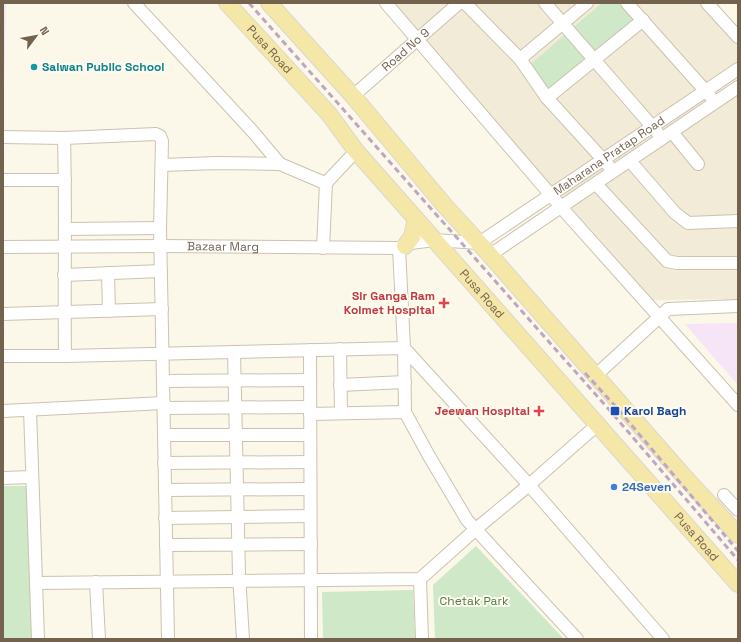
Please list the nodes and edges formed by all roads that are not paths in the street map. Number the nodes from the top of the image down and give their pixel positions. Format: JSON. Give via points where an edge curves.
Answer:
{"nodes":[{"id":1,"x":134,"y":3,"type":"edge"},
{"id":2,"x":227,"y":3,"type":"edge"},
{"id":3,"x":269,"y":3,"type":"edge"},
{"id":4,"x":459,"y":3,"type":"edge"},
{"id":5,"x":465,"y":3,"type":"edge"},
{"id":6,"x":545,"y":3,"type":"edge"},
{"id":7,"x":587,"y":3,"type":"edge"},
{"id":8,"x":627,"y":3,"type":"edge"},
{"id":9,"x":707,"y":3,"type":"edge"},
{"id":10,"x":394,"y":6,"type":"edge"},
{"id":11,"x":643,"y":20,"type":"junction"},
{"id":12,"x":563,"y":24,"type":"junction"},
{"id":13,"x":738,"y":37,"type":"edge"},
{"id":14,"x":418,"y":39,"type":"junction"},
{"id":15,"x":520,"y":59,"type":"junction"},
{"id":16,"x":594,"y":59,"type":"junction"},
{"id":17,"x":738,"y":68,"type":"edge"},
{"id":18,"x":738,"y":87,"type":"edge"},
{"id":19,"x":706,"y":90,"type":"junction"},
{"id":20,"x":352,"y":96,"type":"junction"},
{"id":21,"x":547,"y":98,"type":"junction"},
{"id":22,"x":715,"y":103,"type":"junction"},
{"id":23,"x":653,"y":126,"type":"junction"},
{"id":24,"x":667,"y":135,"type":"junction"},
{"id":25,"x":3,"y":138,"type":"edge"},
{"id":26,"x":64,"y":138,"type":"junction"},
{"id":27,"x":356,"y":151,"type":"junction"},
{"id":28,"x":603,"y":160,"type":"junction"},
{"id":29,"x":630,"y":161,"type":"junction"},
{"id":30,"x":280,"y":164,"type":"junction"},
{"id":31,"x":698,"y":164,"type":"dead end"},
{"id":32,"x":162,"y":165,"type":"junction"},
{"id":33,"x":614,"y":172,"type":"junction"},
{"id":34,"x":3,"y":180,"type":"edge"},
{"id":35,"x":65,"y":180,"type":"junction"},
{"id":36,"x":326,"y":182,"type":"junction"},
{"id":37,"x":596,"y":184,"type":"junction"},
{"id":38,"x":551,"y":195,"type":"junction"},
{"id":39,"x":561,"y":207,"type":"junction"},
{"id":40,"x":416,"y":219,"type":"junction"},
{"id":41,"x":738,"y":221,"type":"edge"},
{"id":42,"x":160,"y":228,"type":"junction"},
{"id":43,"x":66,"y":229,"type":"junction"},
{"id":44,"x":479,"y":243,"type":"junction"},
{"id":45,"x":438,"y":245,"type":"junction"},
{"id":46,"x":161,"y":246,"type":"junction"},
{"id":47,"x":3,"y":247,"type":"edge"},
{"id":48,"x":64,"y":247,"type":"junction"},
{"id":49,"x":402,"y":247,"type":"junction"},
{"id":50,"x":323,"y":248,"type":"junction"},
{"id":51,"x":490,"y":255,"type":"junction"},
{"id":52,"x":738,"y":263,"type":"edge"},
{"id":53,"x":161,"y":271,"type":"junction"},
{"id":54,"x":108,"y":273,"type":"junction"},
{"id":55,"x":64,"y":275,"type":"junction"},
{"id":56,"x":738,"y":306,"type":"edge"},
{"id":57,"x":162,"y":309,"type":"junction"},
{"id":58,"x":108,"y":311,"type":"junction"},
{"id":59,"x":64,"y":313,"type":"junction"},
{"id":60,"x":3,"y":314,"type":"edge"},
{"id":61,"x":659,"y":317,"type":"junction"},
{"id":62,"x":404,"y":348,"type":"junction"},
{"id":63,"x":340,"y":349,"type":"junction"},
{"id":64,"x":310,"y":350,"type":"junction"},
{"id":65,"x":234,"y":352,"type":"junction"},
{"id":66,"x":162,"y":354,"type":"junction"},
{"id":67,"x":3,"y":356,"type":"edge"},
{"id":68,"x":65,"y":356,"type":"junction"},
{"id":69,"x":596,"y":376,"type":"junction"},
{"id":70,"x":234,"y":380,"type":"junction"},
{"id":71,"x":310,"y":380,"type":"junction"},
{"id":72,"x":163,"y":381,"type":"junction"},
{"id":73,"x":405,"y":382,"type":"junction"},
{"id":74,"x":340,"y":385,"type":"junction"},
{"id":75,"x":164,"y":406,"type":"junction"},
{"id":76,"x":738,"y":406,"type":"edge"},
{"id":77,"x":235,"y":408,"type":"junction"},
{"id":78,"x":30,"y":410,"type":"junction"},
{"id":79,"x":310,"y":410,"type":"junction"},
{"id":80,"x":3,"y":411,"type":"edge"},
{"id":81,"x":405,"y":412,"type":"junction"},
{"id":82,"x":341,"y":413,"type":"junction"},
{"id":83,"x":597,"y":425,"type":"junction"},
{"id":84,"x":164,"y":435,"type":"junction"},
{"id":85,"x":236,"y":435,"type":"junction"},
{"id":86,"x":310,"y":435,"type":"junction"},
{"id":87,"x":236,"y":462,"type":"junction"},
{"id":88,"x":310,"y":462,"type":"junction"},
{"id":89,"x":164,"y":463,"type":"junction"},
{"id":90,"x":32,"y":477,"type":"junction"},
{"id":91,"x":3,"y":478,"type":"edge"},
{"id":92,"x":529,"y":485,"type":"junction"},
{"id":93,"x":310,"y":488,"type":"junction"},
{"id":94,"x":237,"y":489,"type":"junction"},
{"id":95,"x":165,"y":490,"type":"junction"},
{"id":96,"x":724,"y":495,"type":"dead end"},
{"id":97,"x":738,"y":510,"type":"edge"},
{"id":98,"x":310,"y":516,"type":"junction"},
{"id":99,"x":238,"y":517,"type":"junction"},
{"id":100,"x":165,"y":518,"type":"junction"},
{"id":101,"x":476,"y":529,"type":"junction"},
{"id":102,"x":736,"y":531,"type":"edge"},
{"id":103,"x":166,"y":544,"type":"junction"},
{"id":104,"x":238,"y":544,"type":"junction"},
{"id":105,"x":310,"y":544,"type":"junction"},
{"id":106,"x":420,"y":579,"type":"junction"},
{"id":107,"x":239,"y":580,"type":"junction"},
{"id":108,"x":310,"y":580,"type":"junction"},
{"id":109,"x":96,"y":582,"type":"junction"},
{"id":110,"x":166,"y":582,"type":"junction"},
{"id":111,"x":36,"y":583,"type":"junction"},
{"id":112,"x":738,"y":584,"type":"edge"},
{"id":113,"x":38,"y":639,"type":"edge"},
{"id":114,"x":99,"y":639,"type":"edge"},
{"id":115,"x":168,"y":639,"type":"edge"},
{"id":116,"x":242,"y":639,"type":"edge"},
{"id":117,"x":311,"y":639,"type":"edge"},
{"id":118,"x":422,"y":639,"type":"edge"},
{"id":119,"x":577,"y":639,"type":"edge"},
{"id":120,"x":662,"y":639,"type":"edge"}],
"edges":[{"from":1,"to":30,"type":"street"},
{"from":2,"to":27,"type":"main road","name":"Pusa Road","via":[[329,114]]},
{"from":3,"to":20,"type":"main road"},
{"from":4,"to":14,"type":"street","name":"Road No 9"},
{"from":5,"to":15,"type":"street"},
{"from":6,"to":12,"type":"street"},
{"from":7,"to":12,"type":"street"},
{"from":8,"to":11,"type":"street"},
{"from":9,"to":13,"type":"street"},
{"from":10,"to":14,"type":"street"},
{"from":11,"to":16,"type":"street"},
{"from":11,"to":19,"type":"street"},
{"from":12,"to":15,"type":"street"},
{"from":12,"to":16,"type":"street"},
{"from":14,"to":20,"type":"street","name":"Road No 9"},
{"from":14,"to":38,"type":"street"},
{"from":15,"to":21,"type":"street"},
{"from":16,"to":21,"type":"street"},
{"from":16,"to":23,"type":"street"},
{"from":17,"to":19,"type":"street","name":"Maharana Pratap Road"},
{"from":18,"to":22,"type":"street","name":"Maharana Pratap Road"},
{"from":19,"to":22,"type":"street"},
{"from":19,"to":23,"type":"street","name":"Maharana Pratap Road"},
{"from":20,"to":44,"type":"main road"},
{"from":21,"to":28,"type":"street"},
{"from":22,"to":24,"type":"street","name":"Maharana Pratap Road"},
{"from":23,"to":24,"type":"street"},
{"from":23,"to":28,"type":"street","name":"Maharana Pratap Road"},
{"from":24,"to":29,"type":"street","name":"Maharana Pratap Road"},
{"from":24,"to":31,"type":"street"},
{"from":25,"to":26,"type":"street"},
{"from":26,"to":32,"type":"street","via":[[156,134],[162,141]]},
{"from":26,"to":35,"type":"street"},
{"from":27,"to":36,"type":"street"},
{"from":27,"to":40,"type":"main road","name":"Pusa Road"},
{"from":28,"to":33,"type":"street"},
{"from":28,"to":38,"type":"street","name":"Maharana Pratap Road"},
{"from":29,"to":33,"type":"street","name":"Maharana Pratap Road"},
{"from":29,"to":41,"type":"street","via":[[670,208],[688,223]]},
{"from":30,"to":32,"type":"street"},
{"from":30,"to":36,"type":"street"},
{"from":32,"to":42,"type":"street"},
{"from":33,"to":37,"type":"street","name":"Maharana Pratap Road"},
{"from":34,"to":35,"type":"street"},
{"from":35,"to":43,"type":"street"},
{"from":36,"to":50,"type":"street"},
{"from":37,"to":39,"type":"street","name":"Maharana Pratap Road"},
{"from":37,"to":52,"type":"street","via":[[667,261]]},
{"from":38,"to":39,"type":"street"},
{"from":38,"to":44,"type":"street","name":"Maharana Pratap Road"},
{"from":39,"to":51,"type":"street","name":"Maharana Pratap Road"},
{"from":39,"to":61,"type":"street"},
{"from":40,"to":45,"type":"main road","name":"Pusa Road"},
{"from":40,"to":49,"type":"main road","via":[[412,237]]},
{"from":42,"to":43,"type":"street"},
{"from":42,"to":46,"type":"street"},
{"from":43,"to":48,"type":"street"},
{"from":44,"to":45,"type":"street","name":"Bazaar Marg"},
{"from":44,"to":51,"type":"main road"},
{"from":45,"to":49,"type":"street","name":"Bazaar Marg","via":[[410,249]]},
{"from":45,"to":83,"type":"main road","name":"Pusa Road"},
{"from":46,"to":48,"type":"street","name":"Bazaar Marg"},
{"from":46,"to":50,"type":"street","name":"Bazaar Marg"},
{"from":46,"to":53,"type":"street"},
{"from":47,"to":48,"type":"street","name":"Bazaar Marg"},
{"from":48,"to":55,"type":"street"},
{"from":49,"to":50,"type":"street","name":"Bazaar Marg"},
{"from":49,"to":62,"type":"street"},
{"from":51,"to":69,"type":"main road"},
{"from":53,"to":54,"type":"street"},
{"from":53,"to":57,"type":"street"},
{"from":54,"to":55,"type":"street"},
{"from":54,"to":58,"type":"street"},
{"from":55,"to":59,"type":"street"},
{"from":56,"to":61,"type":"street","via":[[668,309]]},
{"from":57,"to":58,"type":"street"},
{"from":57,"to":66,"type":"street"},
{"from":58,"to":59,"type":"street"},
{"from":59,"to":60,"type":"street"},
{"from":59,"to":68,"type":"street"},
{"from":61,"to":69,"type":"street"},
{"from":61,"to":76,"type":"street"},
{"from":62,"to":63,"type":"street"},
{"from":62,"to":73,"type":"street"},
{"from":62,"to":92,"type":"street"},
{"from":63,"to":64,"type":"street"},
{"from":63,"to":74,"type":"street"},
{"from":64,"to":65,"type":"street"},
{"from":64,"to":71,"type":"street"},
{"from":65,"to":66,"type":"street"},
{"from":65,"to":70,"type":"street"},
{"from":66,"to":68,"type":"street"},
{"from":66,"to":72,"type":"street"},
{"from":67,"to":68,"type":"street"},
{"from":69,"to":102,"type":"main road"},
{"from":70,"to":71,"type":"street"},
{"from":70,"to":72,"type":"street"},
{"from":70,"to":77,"type":"street"},
{"from":71,"to":79,"type":"street"},
{"from":72,"to":75,"type":"street"},
{"from":73,"to":74,"type":"street"},
{"from":73,"to":81,"type":"street"},
{"from":74,"to":82,"type":"street"},
{"from":75,"to":77,"type":"street"},
{"from":75,"to":78,"type":"street"},
{"from":75,"to":84,"type":"street"},
{"from":77,"to":79,"type":"street"},
{"from":77,"to":85,"type":"street"},
{"from":78,"to":80,"type":"street"},
{"from":78,"to":90,"type":"street"},
{"from":79,"to":82,"type":"street"},
{"from":79,"to":86,"type":"street"},
{"from":81,"to":82,"type":"street"},
{"from":81,"to":101,"type":"street","via":[[460,511]]},
{"from":83,"to":92,"type":"street"},
{"from":83,"to":112,"type":"main road","name":"Pusa Road"},
{"from":84,"to":85,"type":"street"},
{"from":84,"to":89,"type":"street"},
{"from":85,"to":86,"type":"street"},
{"from":85,"to":87,"type":"street"},
{"from":86,"to":88,"type":"street"},
{"from":87,"to":88,"type":"street"},
{"from":87,"to":89,"type":"street"},
{"from":87,"to":94,"type":"street"},
{"from":88,"to":93,"type":"street"},
{"from":89,"to":95,"type":"street"},
{"from":90,"to":91,"type":"street"},
{"from":90,"to":111,"type":"street"},
{"from":92,"to":101,"type":"street"},
{"from":92,"to":120,"type":"street"},
{"from":93,"to":94,"type":"street"},
{"from":93,"to":98,"type":"street"},
{"from":94,"to":95,"type":"street"},
{"from":94,"to":99,"type":"street"},
{"from":95,"to":100,"type":"street"},
{"from":96,"to":97,"type":"street"},
{"from":98,"to":99,"type":"street"},
{"from":98,"to":105,"type":"street"},
{"from":99,"to":100,"type":"street"},
{"from":99,"to":104,"type":"street"},
{"from":100,"to":103,"type":"street"},
{"from":101,"to":106,"type":"street"},
{"from":101,"to":119,"type":"street"},
{"from":103,"to":104,"type":"street"},
{"from":103,"to":110,"type":"street"},
{"from":104,"to":105,"type":"street"},
{"from":104,"to":107,"type":"street"},
{"from":105,"to":108,"type":"street"},
{"from":106,"to":108,"type":"street"},
{"from":106,"to":118,"type":"street"},
{"from":107,"to":108,"type":"street"},
{"from":107,"to":110,"type":"street"},
{"from":107,"to":116,"type":"street"},
{"from":108,"to":117,"type":"street"},
{"from":109,"to":110,"type":"street"},
{"from":109,"to":111,"type":"street"},
{"from":109,"to":114,"type":"street"},
{"from":110,"to":115,"type":"street"},
{"from":111,"to":113,"type":"street"}]}
